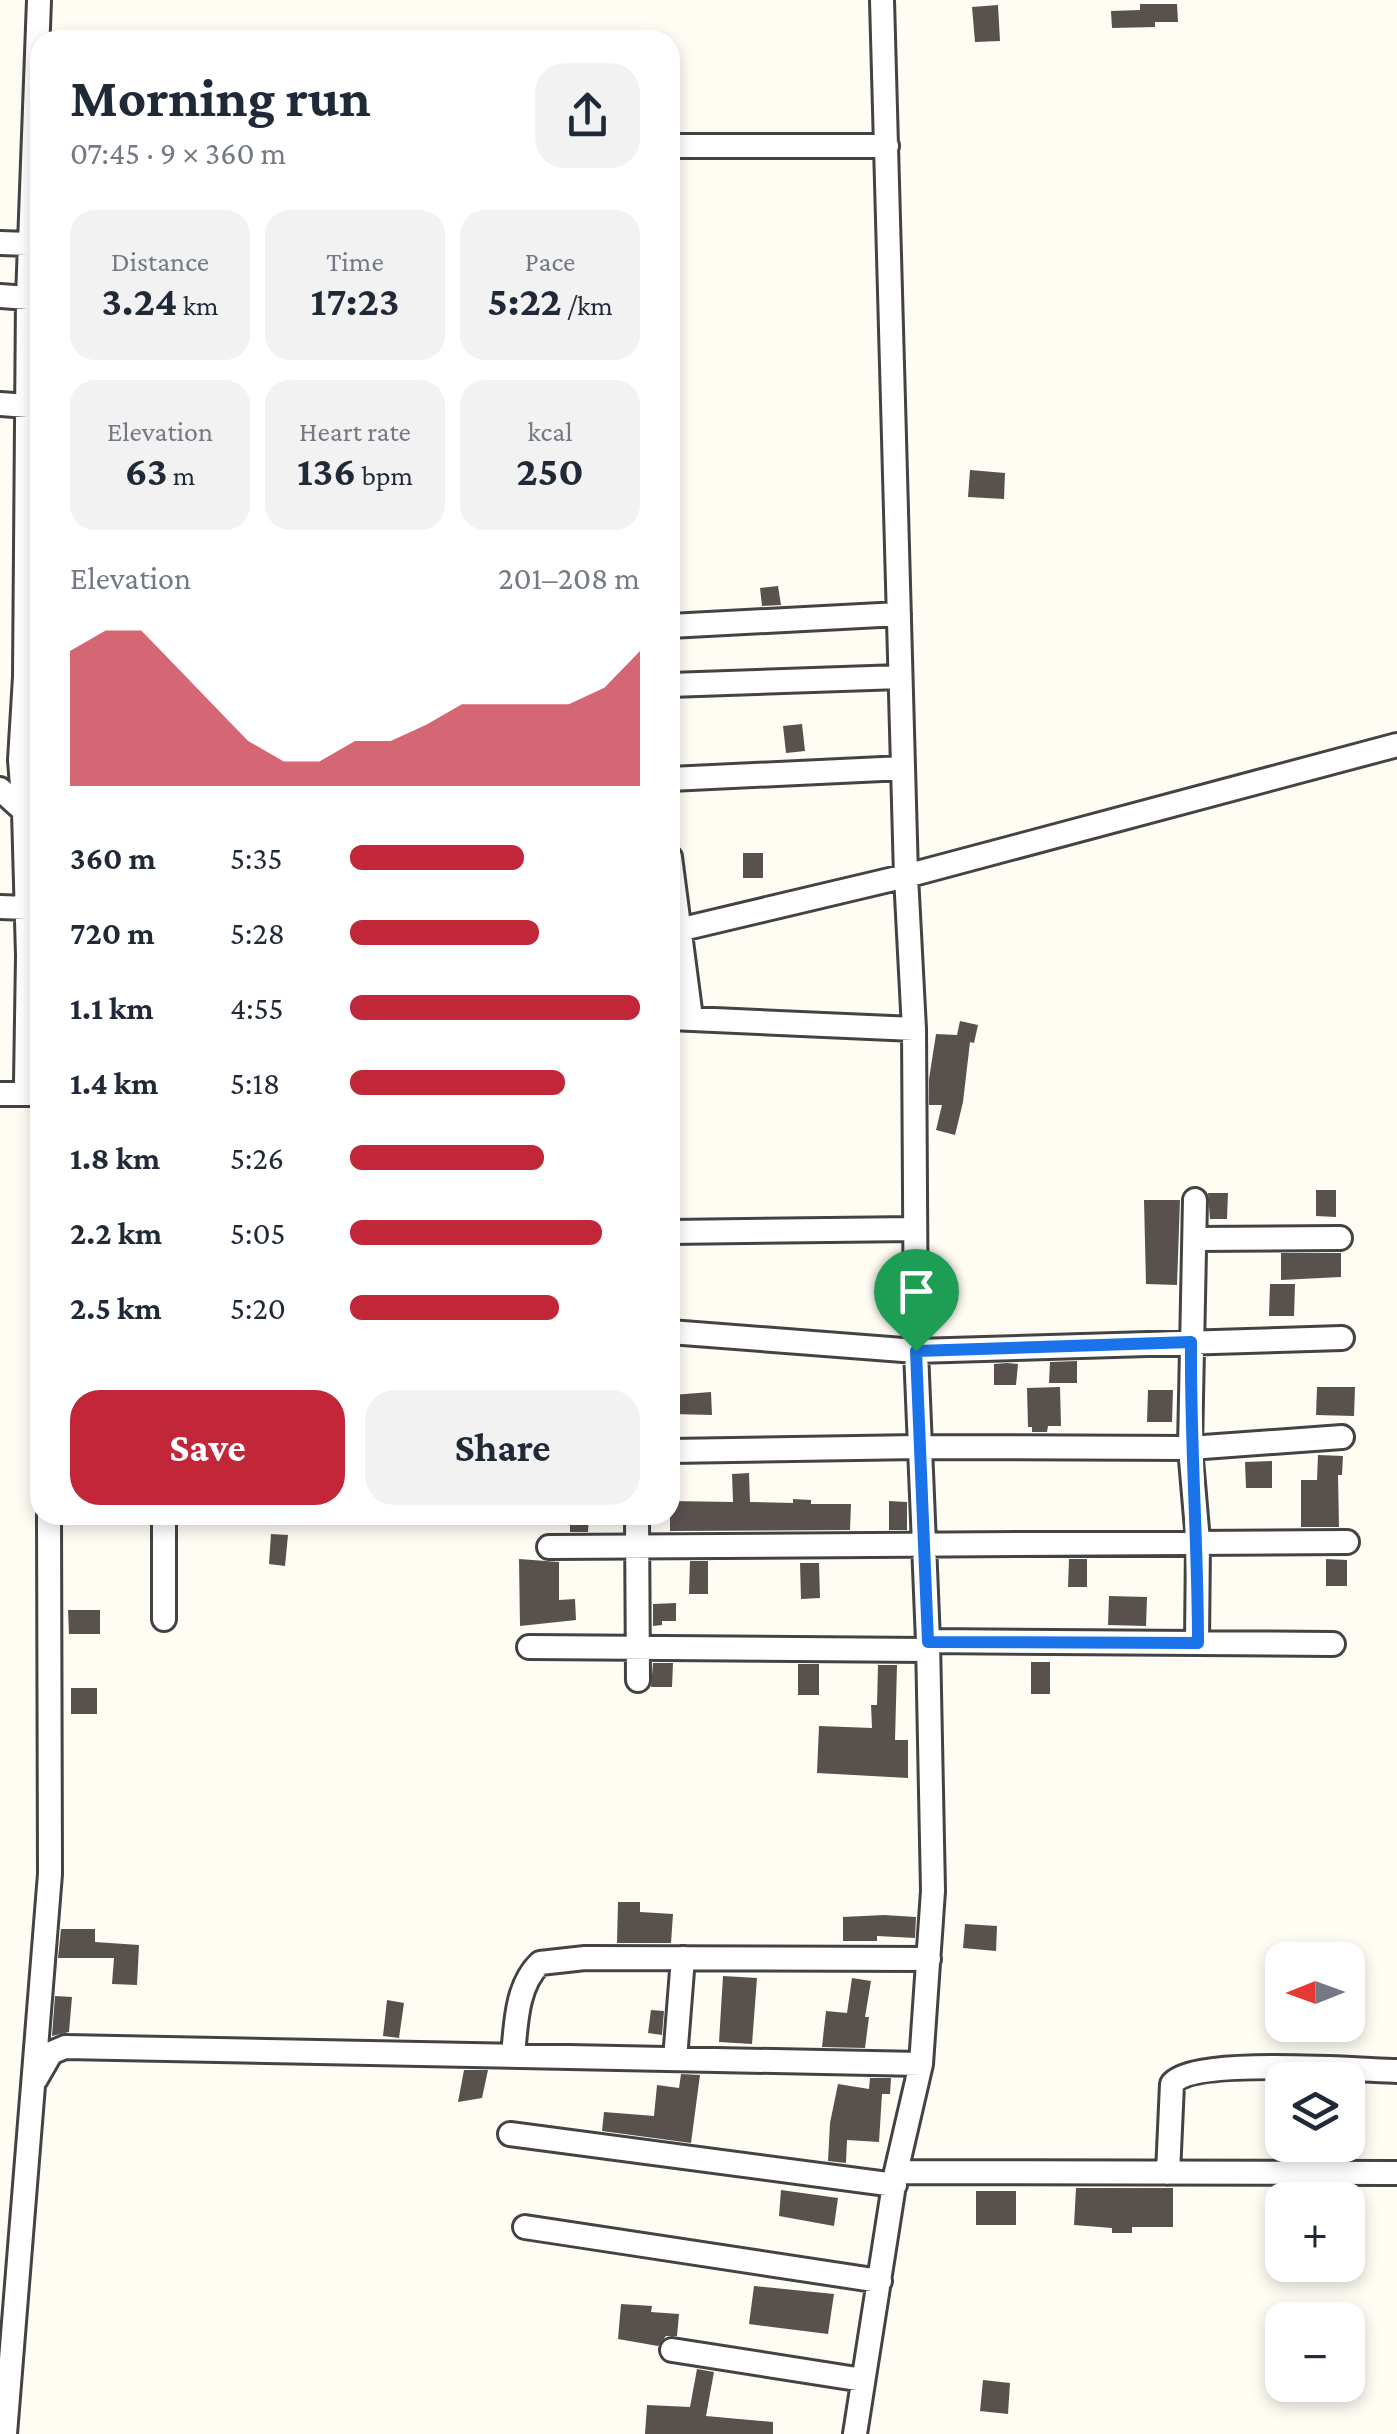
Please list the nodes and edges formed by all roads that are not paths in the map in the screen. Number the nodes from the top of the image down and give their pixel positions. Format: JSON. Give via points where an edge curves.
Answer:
{"nodes":[{"id":1,"x":39,"y":0,"type":"edge"},
{"id":2,"x":882,"y":0,"type":"edge"},
{"id":3,"x":38,"y":30,"type":"edge"},
{"id":4,"x":680,"y":146,"type":"edge"},
{"id":5,"x":887,"y":146,"type":"junction"},
{"id":6,"x":30,"y":220,"type":"edge"},
{"id":7,"x":0,"y":243,"type":"edge"},
{"id":8,"x":29,"y":244,"type":"junction"},
{"id":9,"x":0,"y":296,"type":"edge"},
{"id":10,"x":28,"y":298,"type":"junction"},
{"id":11,"x":0,"y":404,"type":"edge"},
{"id":12,"x":28,"y":406,"type":"junction"},
{"id":13,"x":899,"y":614,"type":"junction"},
{"id":14,"x":680,"y":625,"type":"edge"},
{"id":15,"x":900,"y":677,"type":"junction"},
{"id":16,"x":680,"y":685,"type":"edge"},
{"id":17,"x":1397,"y":745,"type":"edge"},
{"id":18,"x":903,"y":768,"type":"junction"},
{"id":19,"x":680,"y":779,"type":"edge"},
{"id":20,"x":0,"y":789,"type":"edge"},
{"id":21,"x":24,"y":811,"type":"junction"},
{"id":22,"x":906,"y":876,"type":"junction"},
{"id":23,"x":0,"y":907,"type":"edge"},
{"id":24,"x":27,"y":908,"type":"junction"},
{"id":25,"x":680,"y":930,"type":"edge"},
{"id":26,"x":680,"y":1018,"type":"edge"},
{"id":27,"x":914,"y":1029,"type":"junction"},
{"id":28,"x":30,"y":1087,"type":"edge"},
{"id":29,"x":0,"y":1094,"type":"edge"},
{"id":30,"x":30,"y":1094,"type":"edge"},
{"id":31,"x":1195,"y":1200,"type":"dead end"},
{"id":32,"x":915,"y":1229,"type":"junction"},
{"id":33,"x":680,"y":1232,"type":"edge"},
{"id":34,"x":1340,"y":1238,"type":"dead end"},
{"id":35,"x":1194,"y":1239,"type":"junction"},
{"id":36,"x":680,"y":1333,"type":"edge"},
{"id":37,"x":1342,"y":1338,"type":"dead end"},
{"id":38,"x":1191,"y":1342,"type":"junction"},
{"id":39,"x":916,"y":1351,"type":"junction"},
{"id":40,"x":1342,"y":1437,"type":"dead end"},
{"id":41,"x":919,"y":1447,"type":"junction"},
{"id":42,"x":1190,"y":1448,"type":"junction"},
{"id":43,"x":680,"y":1451,"type":"edge"},
{"id":44,"x":49,"y":1525,"type":"edge"},
{"id":45,"x":164,"y":1525,"type":"edge"},
{"id":46,"x":637,"y":1525,"type":"edge"},
{"id":47,"x":1198,"y":1541,"type":"junction"},
{"id":48,"x":1347,"y":1542,"type":"dead end"},
{"id":49,"x":923,"y":1544,"type":"junction"},
{"id":50,"x":548,"y":1547,"type":"dead end"},
{"id":51,"x":637,"y":1547,"type":"junction"},
{"id":52,"x":164,"y":1619,"type":"dead end"},
{"id":53,"x":1198,"y":1643,"type":"junction"},
{"id":54,"x":1334,"y":1644,"type":"dead end"},
{"id":55,"x":928,"y":1646,"type":"junction"},
{"id":56,"x":530,"y":1648,"type":"dead end"},
{"id":57,"x":638,"y":1649,"type":"junction"},
{"id":58,"x":638,"y":1680,"type":"dead end"},
{"id":59,"x":683,"y":1958,"type":"junction"},
{"id":60,"x":930,"y":1959,"type":"junction"},
{"id":61,"x":513,"y":2056,"type":"junction"},
{"id":62,"x":676,"y":2059,"type":"junction"},
{"id":63,"x":922,"y":2064,"type":"junction"},
{"id":64,"x":1397,"y":2070,"type":"edge"},
{"id":65,"x":34,"y":2082,"type":"junction"},
{"id":66,"x":510,"y":2134,"type":"dead end"},
{"id":67,"x":1397,"y":2173,"type":"edge"},
{"id":68,"x":1168,"y":2174,"type":"junction"},
{"id":69,"x":896,"y":2178,"type":"junction"},
{"id":70,"x":525,"y":2226,"type":"dead end"},
{"id":71,"x":880,"y":2280,"type":"junction"},
{"id":72,"x":672,"y":2350,"type":"dead end"},
{"id":73,"x":863,"y":2380,"type":"junction"},
{"id":74,"x":5,"y":2434,"type":"edge"},
{"id":75,"x":855,"y":2434,"type":"edge"}],
"edges":[{"from":1,"to":3,"type":"street"},
{"from":2,"to":5,"type":"street"},
{"from":4,"to":5,"type":"street"},
{"from":5,"to":13,"type":"street"},
{"from":6,"to":8,"type":"street"},
{"from":7,"to":8,"type":"street"},
{"from":8,"to":10,"type":"street"},
{"from":9,"to":10,"type":"street"},
{"from":10,"to":12,"type":"street"},
{"from":11,"to":12,"type":"street"},
{"from":12,"to":21,"type":"street"},
{"from":13,"to":14,"type":"street"},
{"from":13,"to":15,"type":"street"},
{"from":15,"to":16,"type":"street"},
{"from":15,"to":18,"type":"street"},
{"from":17,"to":22,"type":"street"},
{"from":18,"to":19,"type":"street"},
{"from":18,"to":22,"type":"street"},
{"from":20,"to":21,"type":"street"},
{"from":21,"to":24,"type":"street"},
{"from":22,"to":25,"type":"street"},
{"from":22,"to":27,"type":"street"},
{"from":23,"to":24,"type":"street"},
{"from":24,"to":28,"type":"street"},
{"from":26,"to":27,"type":"street"},
{"from":27,"to":32,"type":"street"},
{"from":29,"to":30,"type":"street"},
{"from":31,"to":35,"type":"street"},
{"from":32,"to":33,"type":"street"},
{"from":32,"to":39,"type":"street"},
{"from":34,"to":35,"type":"street"},
{"from":35,"to":38,"type":"street"},
{"from":36,"to":39,"type":"street"},
{"from":37,"to":38,"type":"street"},
{"from":38,"to":39,"type":"street"},
{"from":38,"to":42,"type":"street"},
{"from":39,"to":41,"type":"street"},
{"from":40,"to":42,"type":"street"},
{"from":41,"to":42,"type":"street"},
{"from":41,"to":43,"type":"street"},
{"from":41,"to":49,"type":"street"},
{"from":42,"to":47,"type":"street"},
{"from":44,"to":65,"type":"street","via":[[50,1874]]},
{"from":45,"to":52,"type":"street"},
{"from":46,"to":51,"type":"street"},
{"from":47,"to":48,"type":"street"},
{"from":47,"to":49,"type":"street"},
{"from":47,"to":53,"type":"street"},
{"from":49,"to":51,"type":"street"},
{"from":49,"to":55,"type":"street"},
{"from":50,"to":51,"type":"street"},
{"from":51,"to":57,"type":"street"},
{"from":53,"to":54,"type":"street"},
{"from":53,"to":55,"type":"street"},
{"from":55,"to":57,"type":"street"},
{"from":55,"to":60,"type":"street"},
{"from":56,"to":57,"type":"street"},
{"from":57,"to":58,"type":"street"},
{"from":59,"to":60,"type":"street"},
{"from":59,"to":61,"type":"street","via":[[540,1963],[526,1982]]},
{"from":59,"to":62,"type":"street"},
{"from":60,"to":63,"type":"street"},
{"from":61,"to":62,"type":"street"},
{"from":61,"to":65,"type":"street","via":[[65,2048],[51,2053]]},
{"from":62,"to":63,"type":"street"},
{"from":63,"to":69,"type":"street"},
{"from":64,"to":68,"type":"street","via":[[1219,2068],[1180,2075],[1172,2084]]},
{"from":65,"to":74,"type":"street"},
{"from":66,"to":69,"type":"street"},
{"from":67,"to":68,"type":"street"},
{"from":68,"to":69,"type":"street"},
{"from":69,"to":71,"type":"street"},
{"from":70,"to":71,"type":"street"},
{"from":71,"to":73,"type":"street"},
{"from":72,"to":73,"type":"street"},
{"from":73,"to":75,"type":"street"}]}
